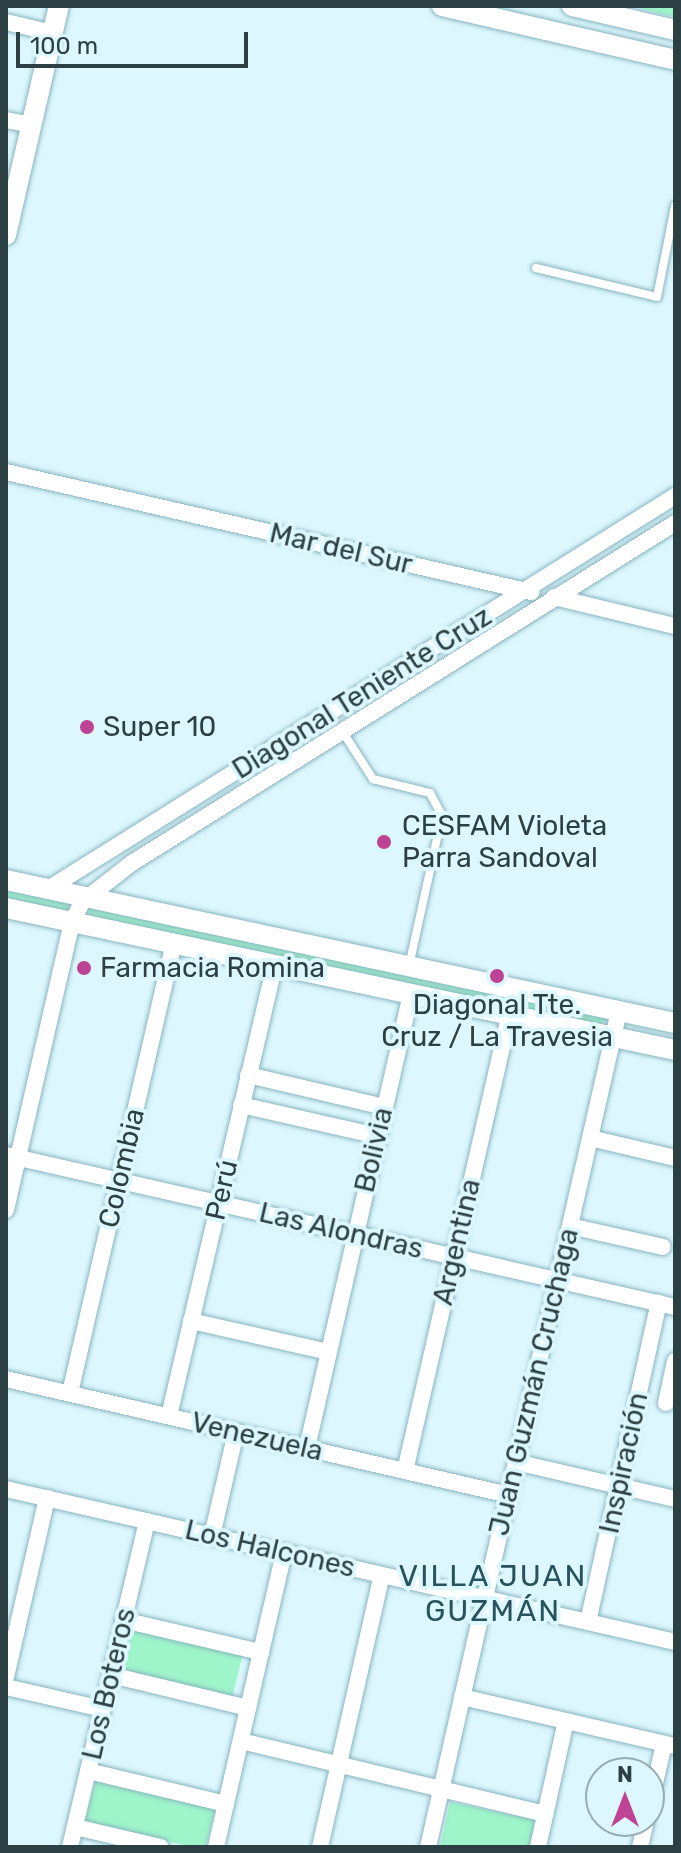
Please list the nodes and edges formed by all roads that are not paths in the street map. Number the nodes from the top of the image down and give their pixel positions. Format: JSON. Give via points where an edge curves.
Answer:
{"nodes":[{"id":1,"x":59,"y":6,"type":"edge"},
{"id":2,"x":442,"y":6,"type":"edge"},
{"id":3,"x":572,"y":6,"type":"edge"},
{"id":4,"x":6,"y":22,"type":"edge"},
{"id":5,"x":654,"y":25,"type":"junction"},
{"id":6,"x":675,"y":30,"type":"edge"},
{"id":7,"x":53,"y":33,"type":"junction"},
{"id":8,"x":648,"y":53,"type":"junction"},
{"id":9,"x":675,"y":60,"type":"edge"},
{"id":10,"x":6,"y":120,"type":"edge"},
{"id":11,"x":31,"y":125,"type":"junction"},
{"id":12,"x":675,"y":206,"type":"edge"},
{"id":13,"x":7,"y":226,"type":"edge"},
{"id":14,"x":536,"y":268,"type":"dead end"},
{"id":15,"x":6,"y":472,"type":"edge"},
{"id":16,"x":675,"y":496,"type":"edge"},
{"id":17,"x":675,"y":523,"type":"edge"},
{"id":18,"x":526,"y":592,"type":"junction"},
{"id":19,"x":557,"y":598,"type":"junction"},
{"id":20,"x":675,"y":626,"type":"edge"},
{"id":21,"x":344,"y":734,"type":"junction"},
{"id":22,"x":6,"y":880,"type":"edge"},
{"id":23,"x":48,"y":889,"type":"junction"},
{"id":24,"x":87,"y":897,"type":"junction"},
{"id":25,"x":6,"y":908,"type":"edge"},
{"id":26,"x":72,"y":922,"type":"junction"},
{"id":27,"x":174,"y":942,"type":"junction"},
{"id":28,"x":275,"y":963,"type":"junction"},
{"id":29,"x":409,"y":967,"type":"junction"},
{"id":30,"x":411,"y":993,"type":"junction"},
{"id":31,"x":619,"y":1011,"type":"junction"},
{"id":32,"x":510,"y":1013,"type":"junction"},
{"id":33,"x":675,"y":1023,"type":"edge"},
{"id":34,"x":613,"y":1036,"type":"junction"},
{"id":35,"x":675,"y":1050,"type":"edge"},
{"id":36,"x":248,"y":1075,"type":"junction"},
{"id":37,"x":241,"y":1105,"type":"junction"},
{"id":38,"x":384,"y":1107,"type":"junction"},
{"id":39,"x":377,"y":1136,"type":"junction"},
{"id":40,"x":590,"y":1138,"type":"junction"},
{"id":41,"x":12,"y":1156,"type":"edge"},
{"id":42,"x":675,"y":1158,"type":"edge"},
{"id":43,"x":119,"y":1181,"type":"junction"},
{"id":44,"x":218,"y":1203,"type":"junction"},
{"id":45,"x":6,"y":1210,"type":"edge"},
{"id":46,"x":570,"y":1226,"type":"junction"},
{"id":47,"x":355,"y":1234,"type":"junction"},
{"id":48,"x":663,"y":1247,"type":"dead end"},
{"id":49,"x":454,"y":1257,"type":"junction"},
{"id":50,"x":557,"y":1280,"type":"junction"},
{"id":51,"x":667,"y":1305,"type":"edge"},
{"id":52,"x":191,"y":1321,"type":"junction"},
{"id":53,"x":329,"y":1352,"type":"junction"},
{"id":54,"x":675,"y":1361,"type":"edge"},
{"id":55,"x":6,"y":1379,"type":"edge"},
{"id":56,"x":70,"y":1393,"type":"junction"},
{"id":57,"x":666,"y":1403,"type":"dead end"},
{"id":58,"x":169,"y":1416,"type":"junction"},
{"id":59,"x":236,"y":1432,"type":"junction"},
{"id":60,"x":307,"y":1448,"type":"junction"},
{"id":61,"x":516,"y":1462,"type":"junction"},
{"id":62,"x":405,"y":1471,"type":"junction"},
{"id":63,"x":618,"y":1486,"type":"junction"},
{"id":64,"x":6,"y":1489,"type":"edge"},
{"id":65,"x":509,"y":1495,"type":"junction"},
{"id":66,"x":47,"y":1498,"type":"junction"},
{"id":67,"x":675,"y":1499,"type":"edge"},
{"id":68,"x":147,"y":1521,"type":"junction"},
{"id":69,"x":212,"y":1536,"type":"junction"},
{"id":70,"x":284,"y":1552,"type":"junction"},
{"id":71,"x":382,"y":1575,"type":"junction"},
{"id":72,"x":485,"y":1599,"type":"junction"},
{"id":73,"x":123,"y":1620,"type":"junction"},
{"id":74,"x":588,"y":1622,"type":"junction"},
{"id":75,"x":675,"y":1642,"type":"edge"},
{"id":76,"x":261,"y":1652,"type":"junction"},
{"id":77,"x":111,"y":1675,"type":"junction"},
{"id":78,"x":6,"y":1677,"type":"edge"},
{"id":79,"x":6,"y":1687,"type":"edge"},
{"id":80,"x":462,"y":1697,"type":"junction"},
{"id":81,"x":248,"y":1708,"type":"junction"},
{"id":82,"x":103,"y":1709,"type":"junction"},
{"id":83,"x":566,"y":1721,"type":"junction"},
{"id":84,"x":241,"y":1741,"type":"junction"},
{"id":85,"x":670,"y":1745,"type":"edge"},
{"id":86,"x":339,"y":1764,"type":"junction"},
{"id":87,"x":88,"y":1771,"type":"junction"},
{"id":88,"x":441,"y":1789,"type":"junction"},
{"id":89,"x":226,"y":1804,"type":"junction"},
{"id":90,"x":545,"y":1814,"type":"junction"},
{"id":91,"x":75,"y":1827,"type":"junction"},
{"id":92,"x":70,"y":1847,"type":"edge"},
{"id":93,"x":161,"y":1847,"type":"edge"},
{"id":94,"x":216,"y":1847,"type":"edge"},
{"id":95,"x":320,"y":1847,"type":"edge"},
{"id":96,"x":428,"y":1847,"type":"edge"},
{"id":97,"x":538,"y":1847,"type":"edge"}],
"edges":[{"from":1,"to":7,"type":"street"},
{"from":2,"to":8,"type":"street"},
{"from":3,"to":5,"type":"street"},
{"from":4,"to":7,"type":"street"},
{"from":5,"to":6,"type":"street"},
{"from":5,"to":8,"type":"street"},
{"from":7,"to":11,"type":"street"},
{"from":8,"to":9,"type":"street"},
{"from":10,"to":11,"type":"street"},
{"from":11,"to":13,"type":"street"},
{"from":12,"to":14,"type":"lane","via":[[657,297]]},
{"from":15,"to":18,"type":"street","name":"Mar del Sur"},
{"from":16,"to":18,"type":"street","name":"Diagonal Teniente Cruz"},
{"from":17,"to":19,"type":"street","name":"Diagonal Teniente Cruz"},
{"from":18,"to":19,"type":"street","name":"Mar del Sur"},
{"from":18,"to":23,"type":"street","name":"Diagonal Teniente Cruz"},
{"from":19,"to":20,"type":"street","name":"Mar del Sur"},
{"from":19,"to":21,"type":"street","name":"Diagonal Teniente Cruz"},
{"from":21,"to":24,"type":"street","name":"Diagonal Teniente Cruz","via":[[132,863]]},
{"from":21,"to":29,"type":"lane","via":[[373,779],[430,793],[442,816]]},
{"from":22,"to":23,"type":"street"},
{"from":23,"to":24,"type":"street"},
{"from":24,"to":26,"type":"street","name":"Diagonal Teniente Cruz"},
{"from":24,"to":29,"type":"street"},
{"from":25,"to":26,"type":"street"},
{"from":26,"to":27,"type":"street"},
{"from":26,"to":41,"type":"street","name":"Diagonal Teniente Cruz"},
{"from":27,"to":28,"type":"street"},
{"from":27,"to":43,"type":"street","name":"Colombia"},
{"from":28,"to":30,"type":"street"},
{"from":28,"to":36,"type":"street","name":"Perú"},
{"from":29,"to":31,"type":"street"},
{"from":30,"to":32,"type":"street"},
{"from":30,"to":38,"type":"street","name":"Bolivia"},
{"from":31,"to":33,"type":"street"},
{"from":31,"to":34,"type":"street","name":"Juan Guzmán Cruchaga"},
{"from":32,"to":34,"type":"street"},
{"from":32,"to":49,"type":"street","name":"Argentina"},
{"from":34,"to":35,"type":"street"},
{"from":34,"to":40,"type":"street","name":"Juan Guzmán Cruchaga"},
{"from":36,"to":37,"type":"street","name":"Perú"},
{"from":36,"to":38,"type":"street"},
{"from":37,"to":39,"type":"street"},
{"from":37,"to":44,"type":"street","name":"Perú"},
{"from":38,"to":39,"type":"street","name":"Bolivia"},
{"from":39,"to":47,"type":"street","name":"Bolivia"},
{"from":40,"to":42,"type":"street"},
{"from":40,"to":46,"type":"street","name":"Juan Guzmán Cruchaga"},
{"from":41,"to":43,"type":"street","name":"Las Alondras"},
{"from":41,"to":45,"type":"street","name":"Diagonal Teniente Cruz"},
{"from":43,"to":44,"type":"street","name":"Las Alondras"},
{"from":43,"to":56,"type":"street","name":"Colombia"},
{"from":44,"to":47,"type":"street","name":"Las Alondras"},
{"from":44,"to":52,"type":"street","name":"Perú"},
{"from":46,"to":48,"type":"street"},
{"from":46,"to":50,"type":"street","name":"Juan Guzmán Cruchaga"},
{"from":47,"to":49,"type":"street","name":"Las Alondras"},
{"from":47,"to":53,"type":"street","name":"Bolivia"},
{"from":49,"to":50,"type":"street","name":"Las Alondras"},
{"from":49,"to":62,"type":"street","name":"Argentina"},
{"from":50,"to":51,"type":"street","name":"Las Alondras"},
{"from":50,"to":61,"type":"street","name":"Juan Guzmán Cruchaga"},
{"from":51,"to":63,"type":"street","name":"Inspiración"},
{"from":52,"to":53,"type":"street"},
{"from":52,"to":58,"type":"street","name":"Perú"},
{"from":53,"to":60,"type":"street","name":"Bolivia"},
{"from":54,"to":57,"type":"street"},
{"from":55,"to":56,"type":"street","name":"Venezuela"},
{"from":56,"to":58,"type":"street","name":"Venezuela"},
{"from":58,"to":59,"type":"street","name":"Venezuela"},
{"from":59,"to":60,"type":"street","name":"Venezuela"},
{"from":59,"to":69,"type":"street"},
{"from":60,"to":62,"type":"street","name":"Venezuela"},
{"from":61,"to":63,"type":"street"},
{"from":61,"to":65,"type":"street","name":"Juan Guzmán Cruchaga"},
{"from":62,"to":65,"type":"street","name":"Venezuela"},
{"from":63,"to":67,"type":"street"},
{"from":63,"to":74,"type":"street","name":"Inspiración"},
{"from":64,"to":66,"type":"street","name":"Los Halcones"},
{"from":65,"to":72,"type":"street","name":"Juan Guzmán Cruchaga"},
{"from":66,"to":68,"type":"street","name":"Los Halcones"},
{"from":66,"to":78,"type":"street"},
{"from":68,"to":69,"type":"street","name":"Los Halcones"},
{"from":68,"to":73,"type":"street","name":"Los Boteros"},
{"from":69,"to":70,"type":"street","name":"Los Halcones"},
{"from":70,"to":71,"type":"street","name":"Los Halcones"},
{"from":70,"to":76,"type":"street"},
{"from":71,"to":72,"type":"street","name":"Los Halcones"},
{"from":71,"to":86,"type":"street"},
{"from":72,"to":74,"type":"street","name":"Los Halcones"},
{"from":72,"to":80,"type":"street","name":"Juan Guzmán Cruchaga"},
{"from":73,"to":76,"type":"street"},
{"from":73,"to":77,"type":"street","name":"Los Boteros"},
{"from":74,"to":75,"type":"street","name":"Los Halcones"},
{"from":76,"to":81,"type":"street"},
{"from":77,"to":81,"type":"street"},
{"from":77,"to":82,"type":"street","name":"Los Boteros"},
{"from":79,"to":82,"type":"street"},
{"from":80,"to":83,"type":"street"},
{"from":80,"to":88,"type":"street","name":"Juan Guzmán Cruchaga"},
{"from":81,"to":84,"type":"street"},
{"from":82,"to":87,"type":"street","name":"Los Boteros"},
{"from":83,"to":85,"type":"street"},
{"from":83,"to":90,"type":"street"},
{"from":84,"to":86,"type":"street"},
{"from":84,"to":89,"type":"street"},
{"from":86,"to":88,"type":"street"},
{"from":86,"to":95,"type":"street"},
{"from":87,"to":89,"type":"street"},
{"from":87,"to":91,"type":"street","name":"Los Boteros"},
{"from":88,"to":90,"type":"street"},
{"from":88,"to":96,"type":"street","name":"Juan Guzmán Cruchaga"},
{"from":89,"to":94,"type":"street"},
{"from":90,"to":97,"type":"street"},
{"from":91,"to":92,"type":"street","name":"Los Boteros"},
{"from":91,"to":93,"type":"street"}]}
